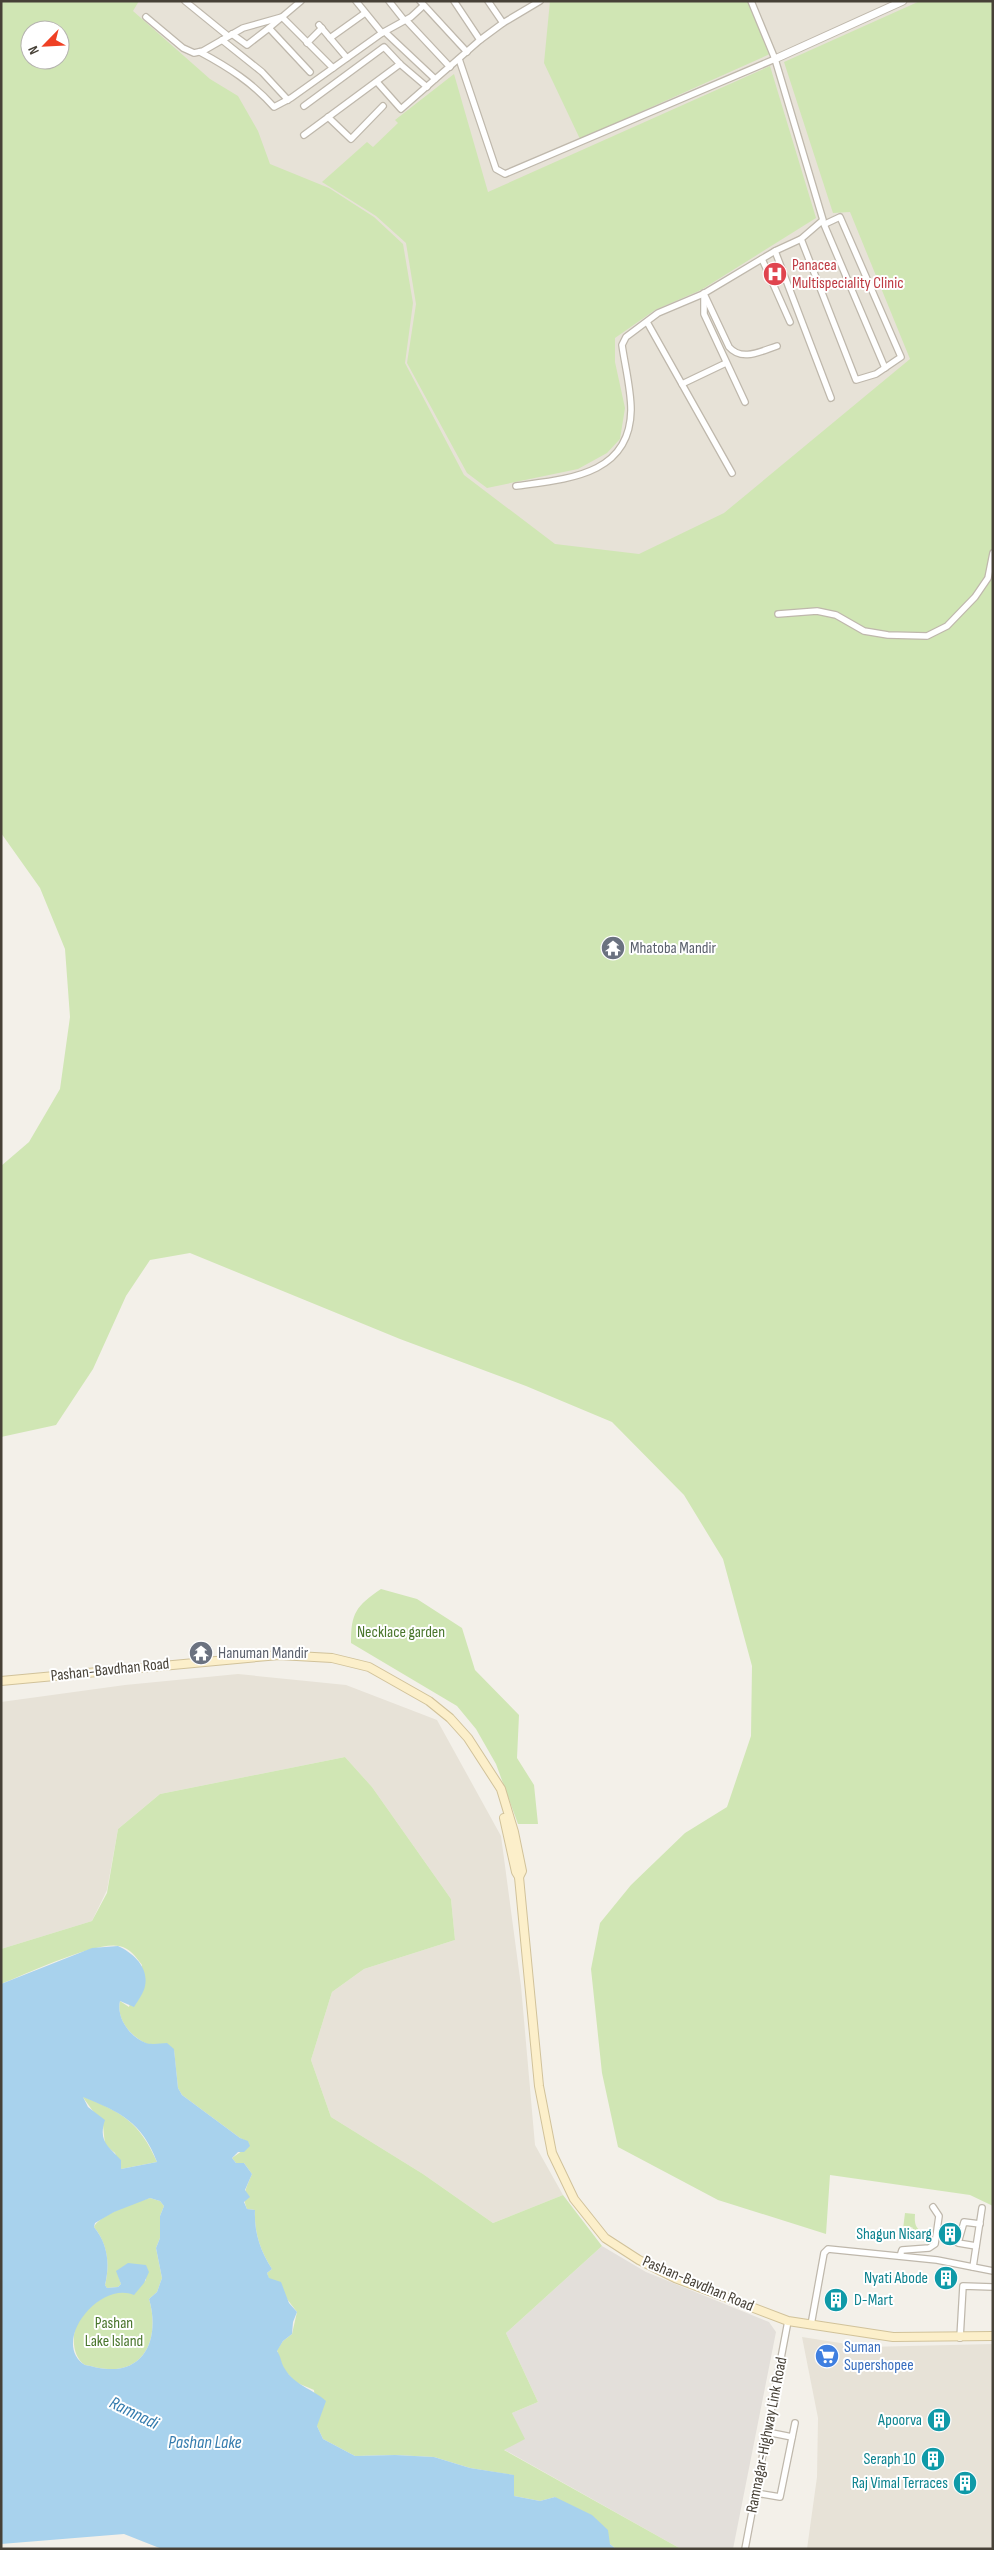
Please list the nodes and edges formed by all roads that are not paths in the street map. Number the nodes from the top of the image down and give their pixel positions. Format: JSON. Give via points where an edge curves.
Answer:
{"nodes":[{"id":1,"x":185,"y":1,"type":"edge"},
{"id":2,"x":302,"y":1,"type":"edge"},
{"id":3,"x":356,"y":1,"type":"edge"},
{"id":4,"x":389,"y":1,"type":"edge"},
{"id":5,"x":454,"y":1,"type":"edge"},
{"id":6,"x":488,"y":1,"type":"edge"},
{"id":7,"x":540,"y":1,"type":"edge"},
{"id":8,"x":751,"y":1,"type":"edge"},
{"id":9,"x":903,"y":1,"type":"edge"},
{"id":10,"x":421,"y":4,"type":"edge"},
{"id":11,"x":365,"y":13,"type":"junction"},
{"id":12,"x":146,"y":17,"type":"dead end"},
{"id":13,"x":282,"y":17,"type":"junction"},
{"id":14,"x":405,"y":20,"type":"junction"},
{"id":15,"x":503,"y":23,"type":"junction"},
{"id":16,"x":269,"y":28,"type":"junction"},
{"id":17,"x":383,"y":32,"type":"junction"},
{"id":18,"x":230,"y":35,"type":"junction"},
{"id":19,"x":330,"y":38,"type":"junction"},
{"id":20,"x":222,"y":40,"type":"junction"},
{"id":21,"x":480,"y":40,"type":"junction"},
{"id":22,"x":308,"y":43,"type":"junction"},
{"id":23,"x":200,"y":52,"type":"junction"},
{"id":24,"x":467,"y":52,"type":"junction"},
{"id":25,"x":347,"y":58,"type":"junction"},
{"id":26,"x":460,"y":59,"type":"junction"},
{"id":27,"x":775,"y":59,"type":"junction"},
{"id":28,"x":400,"y":64,"type":"junction"},
{"id":29,"x":450,"y":67,"type":"junction"},
{"id":30,"x":333,"y":68,"type":"junction"},
{"id":31,"x":310,"y":72,"type":"dead end"},
{"id":32,"x":435,"y":79,"type":"junction"},
{"id":33,"x":377,"y":82,"type":"junction"},
{"id":34,"x":427,"y":86,"type":"junction"},
{"id":35,"x":288,"y":100,"type":"junction"},
{"id":36,"x":304,"y":106,"type":"dead end"},
{"id":37,"x":383,"y":106,"type":"dead end"},
{"id":38,"x":328,"y":117,"type":"junction"},
{"id":39,"x":304,"y":135,"type":"dead end"},
{"id":40,"x":824,"y":222,"type":"junction"},
{"id":41,"x":801,"y":239,"type":"junction"},
{"id":42,"x":775,"y":251,"type":"junction"},
{"id":43,"x":762,"y":259,"type":"junction"},
{"id":44,"x":704,"y":293,"type":"junction"},
{"id":45,"x":647,"y":322,"type":"junction"},
{"id":46,"x":790,"y":322,"type":"dead end"},
{"id":47,"x":777,"y":346,"type":"dead end"},
{"id":48,"x":726,"y":364,"type":"junction"},
{"id":49,"x":885,"y":368,"type":"junction"},
{"id":50,"x":682,"y":384,"type":"junction"},
{"id":51,"x":832,"y":398,"type":"dead end"},
{"id":52,"x":745,"y":402,"type":"dead end"},
{"id":53,"x":732,"y":473,"type":"dead end"},
{"id":54,"x":516,"y":486,"type":"dead end"},
{"id":55,"x":993,"y":553,"type":"edge"},
{"id":56,"x":778,"y":614,"type":"dead end"},
{"id":57,"x":1,"y":1681,"type":"edge"},
{"id":58,"x":934,"y":2207,"type":"dead end"},
{"id":59,"x":982,"y":2208,"type":"dead end"},
{"id":60,"x":980,"y":2224,"type":"junction"},
{"id":61,"x":976,"y":2246,"type":"junction"},
{"id":62,"x":900,"y":2256,"type":"junction"},
{"id":63,"x":973,"y":2267,"type":"junction"},
{"id":64,"x":993,"y":2271,"type":"edge"},
{"id":65,"x":993,"y":2287,"type":"edge"},
{"id":66,"x":788,"y":2321,"type":"junction"},
{"id":67,"x":811,"y":2325,"type":"junction"},
{"id":68,"x":993,"y":2336,"type":"edge"},
{"id":69,"x":960,"y":2338,"type":"junction"},
{"id":70,"x":795,"y":2423,"type":"dead end"},
{"id":71,"x":767,"y":2432,"type":"junction"},
{"id":72,"x":792,"y":2437,"type":"junction"},
{"id":73,"x":756,"y":2493,"type":"junction"},
{"id":74,"x":745,"y":2549,"type":"edge"}],
"edges":[{"from":1,"to":18,"type":"street"},
{"from":2,"to":13,"type":"street"},
{"from":3,"to":11,"type":"street"},
{"from":4,"to":14,"type":"street"},
{"from":5,"to":21,"type":"street"},
{"from":6,"to":15,"type":"street"},
{"from":7,"to":15,"type":"street"},
{"from":8,"to":27,"type":"street"},
{"from":9,"to":27,"type":"street"},
{"from":10,"to":14,"type":"street"},
{"from":10,"to":24,"type":"street"},
{"from":11,"to":17,"type":"street"},
{"from":11,"to":19,"type":"street"},
{"from":12,"to":23,"type":"street","via":[[183,48]]},
{"from":13,"to":16,"type":"street"},
{"from":13,"to":18,"type":"street"},
{"from":13,"to":22,"type":"street"},
{"from":14,"to":17,"type":"street"},
{"from":14,"to":29,"type":"street"},
{"from":15,"to":21,"type":"street"},
{"from":16,"to":18,"type":"street","via":[[247,46]]},
{"from":16,"to":31,"type":"street"},
{"from":17,"to":25,"type":"street"},
{"from":17,"to":32,"type":"street"},
{"from":18,"to":20,"type":"street"},
{"from":19,"to":22,"type":"street","via":[[320,27]]},
{"from":19,"to":25,"type":"street"},
{"from":20,"to":23,"type":"street"},
{"from":20,"to":35,"type":"street","via":[[262,72]]},
{"from":21,"to":24,"type":"street"},
{"from":22,"to":30,"type":"street"},
{"from":23,"to":35,"type":"street","via":[[244,79],[274,107]]},
{"from":24,"to":26,"type":"street"},
{"from":25,"to":30,"type":"street"},
{"from":26,"to":27,"type":"street","via":[[496,168],[506,174]]},
{"from":26,"to":29,"type":"street"},
{"from":27,"to":40,"type":"street"},
{"from":28,"to":33,"type":"street"},
{"from":28,"to":34,"type":"street"},
{"from":28,"to":36,"type":"street","via":[[384,47]]},
{"from":29,"to":32,"type":"street"},
{"from":30,"to":35,"type":"street"},
{"from":32,"to":34,"type":"street"},
{"from":33,"to":34,"type":"street","via":[[401,109]]},
{"from":33,"to":38,"type":"street"},
{"from":37,"to":38,"type":"street","via":[[351,138]]},
{"from":38,"to":39,"type":"street"},
{"from":40,"to":41,"type":"street"},
{"from":40,"to":49,"type":"street"},
{"from":40,"to":49,"type":"street","via":[[840,217],[869,280],[901,358]]},
{"from":41,"to":42,"type":"street"},
{"from":41,"to":49,"type":"street","via":[[856,380]]},
{"from":42,"to":43,"type":"street"},
{"from":42,"to":51,"type":"street"},
{"from":43,"to":44,"type":"street"},
{"from":43,"to":46,"type":"street"},
{"from":44,"to":45,"type":"street","via":[[658,313]]},
{"from":44,"to":47,"type":"street","via":[[734,352],[744,355]]},
{"from":44,"to":48,"type":"street","via":[[704,314]]},
{"from":45,"to":50,"type":"street"},
{"from":45,"to":54,"type":"street","via":[[623,342],[631,411],[620,451],[596,469],[569,478]]},
{"from":48,"to":50,"type":"street"},
{"from":48,"to":52,"type":"street"},
{"from":50,"to":53,"type":"street"},
{"from":55,"to":56,"type":"street","via":[[988,578],[975,597],[947,626],[927,636],[864,631],[836,615],[817,611]]},
{"from":57,"to":66,"type":"main road","name":"Pashan-Bavdhan Road","via":[[279,1655],[332,1658],[375,1670],[429,1701],[450,1718],[468,1738],[496,1785],[519,1877],[543,2110],[552,2153],[574,2199],[605,2238],[639,2260],[677,2279]]},
{"from":58,"to":62,"type":"street","via":[[939,2216],[933,2246],[902,2250]]},
{"from":59,"to":60,"type":"street"},
{"from":60,"to":61,"type":"street"},
{"from":60,"to":61,"type":"street","via":[[964,2222],[958,2243]]},
{"from":61,"to":63,"type":"street"},
{"from":62,"to":63,"type":"street"},
{"from":62,"to":67,"type":"street","via":[[826,2250]]},
{"from":63,"to":64,"type":"street"},
{"from":65,"to":69,"type":"street","via":[[962,2286]]},
{"from":66,"to":67,"type":"main road","name":"Pashan-Bavdhan Road"},
{"from":66,"to":71,"type":"street","name":"Ramnagar-Highway Link Road"},
{"from":67,"to":69,"type":"main road","name":"Pashan-Bavdhan Road","via":[[894,2337]]},
{"from":68,"to":69,"type":"main road","name":"Pashan-Bavdhan Road"},
{"from":70,"to":72,"type":"street"},
{"from":71,"to":72,"type":"street"},
{"from":71,"to":73,"type":"street","name":"Ramnagar-Highway Link Road"},
{"from":72,"to":73,"type":"street","via":[[780,2497]]},
{"from":73,"to":74,"type":"street","name":"Ramnagar-Highway Link Road"}]}
